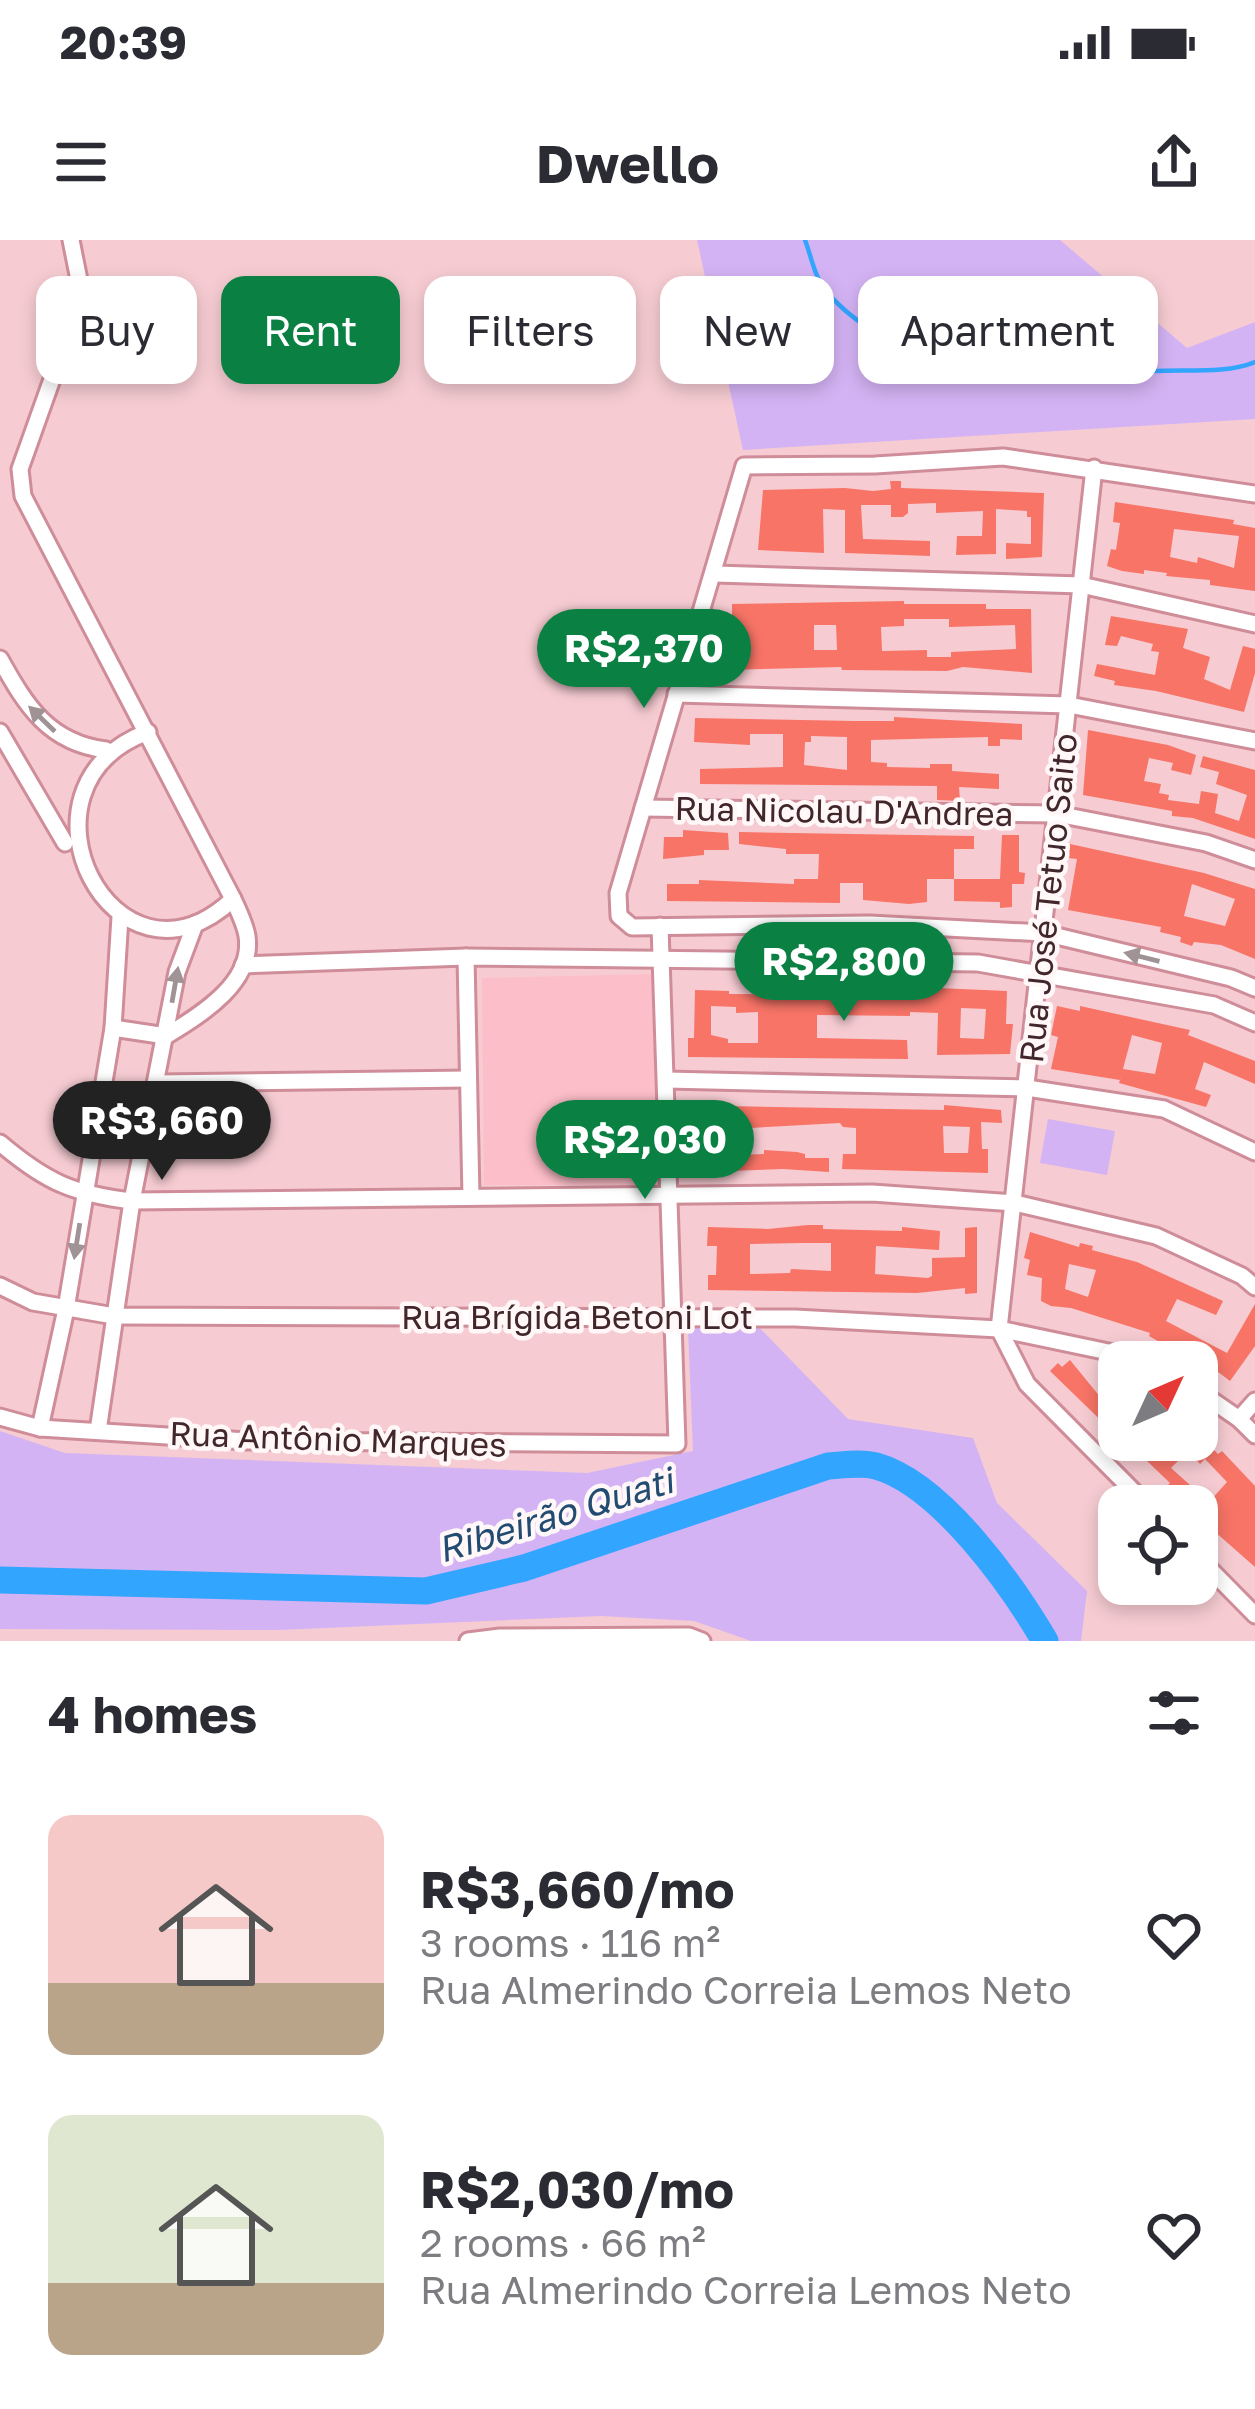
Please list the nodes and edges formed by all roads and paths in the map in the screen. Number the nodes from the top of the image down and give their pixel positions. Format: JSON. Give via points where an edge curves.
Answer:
{"nodes":[{"id":1,"x":71,"y":240,"type":"edge"},
{"id":2,"x":1094,"y":468,"type":"junction"},
{"id":3,"x":1255,"y":494,"type":"edge"},
{"id":4,"x":715,"y":574,"type":"junction"},
{"id":5,"x":1082,"y":585,"type":"junction"},
{"id":6,"x":1255,"y":624,"type":"edge"},
{"id":7,"x":0,"y":659,"type":"edge"},
{"id":8,"x":676,"y":694,"type":"junction"},
{"id":9,"x":1069,"y":706,"type":"junction"},
{"id":10,"x":0,"y":732,"type":"edge"},
{"id":11,"x":148,"y":732,"type":"junction"},
{"id":12,"x":1255,"y":741,"type":"edge"},
{"id":13,"x":106,"y":750,"type":"junction"},
{"id":14,"x":643,"y":808,"type":"junction"},
{"id":15,"x":1057,"y":814,"type":"junction"},
{"id":16,"x":67,"y":845,"type":"junction"},
{"id":17,"x":1255,"y":860,"type":"edge"},
{"id":18,"x":233,"y":899,"type":"junction"},
{"id":19,"x":120,"y":917,"type":"junction"},
{"id":20,"x":195,"y":924,"type":"junction"},
{"id":21,"x":660,"y":926,"type":"junction"},
{"id":22,"x":1044,"y":933,"type":"junction"},
{"id":23,"x":466,"y":957,"type":"junction"},
{"id":24,"x":662,"y":959,"type":"junction"},
{"id":25,"x":242,"y":965,"type":"junction"},
{"id":26,"x":1040,"y":972,"type":"junction"},
{"id":27,"x":1255,"y":988,"type":"edge"},
{"id":28,"x":1255,"y":1023,"type":"edge"},
{"id":29,"x":113,"y":1028,"type":"junction"},
{"id":30,"x":166,"y":1036,"type":"junction"},
{"id":31,"x":468,"y":1078,"type":"junction"},
{"id":32,"x":666,"y":1080,"type":"junction"},
{"id":33,"x":158,"y":1083,"type":"junction"},
{"id":34,"x":1027,"y":1088,"type":"junction"},
{"id":35,"x":0,"y":1142,"type":"edge"},
{"id":36,"x":1255,"y":1152,"type":"edge"},
{"id":37,"x":84,"y":1195,"type":"junction"},
{"id":38,"x":670,"y":1195,"type":"junction"},
{"id":39,"x":471,"y":1197,"type":"junction"},
{"id":40,"x":132,"y":1201,"type":"junction"},
{"id":41,"x":1015,"y":1203,"type":"junction"},
{"id":42,"x":0,"y":1286,"type":"edge"},
{"id":43,"x":1255,"y":1287,"type":"edge"},
{"id":44,"x":66,"y":1309,"type":"junction"},
{"id":45,"x":114,"y":1316,"type":"junction"},
{"id":46,"x":674,"y":1317,"type":"junction"},
{"id":47,"x":999,"y":1328,"type":"junction"},
{"id":48,"x":1098,"y":1349,"type":"edge"},
{"id":49,"x":1255,"y":1401,"type":"edge"},
{"id":50,"x":1218,"y":1404,"type":"edge"},
{"id":51,"x":0,"y":1417,"type":"edge"},
{"id":52,"x":1239,"y":1419,"type":"junction"},
{"id":53,"x":40,"y":1428,"type":"junction"},
{"id":54,"x":98,"y":1431,"type":"junction"},
{"id":55,"x":1255,"y":1435,"type":"edge"},
{"id":56,"x":1127,"y":1485,"type":"edge"},
{"id":57,"x":1218,"y":1577,"type":"edge"},
{"id":58,"x":1255,"y":1615,"type":"edge"},
{"id":59,"x":503,"y":1639,"type":"edge"},
{"id":60,"x":468,"y":1641,"type":"edge"},
{"id":61,"x":702,"y":1641,"type":"edge"}],
"edges":[{"from":1,"to":11,"type":"street","via":[[82,296],[24,454],[23,496]]},
{"from":2,"to":3,"type":"street"},
{"from":2,"to":4,"type":"street","via":[[1004,457],[749,466]]},
{"from":2,"to":5,"type":"street","name":"Rua José Tetuo Saito"},
{"from":4,"to":5,"type":"street"},
{"from":4,"to":8,"type":"street"},
{"from":5,"to":6,"type":"street"},
{"from":5,"to":9,"type":"street","name":"Rua José Tetuo Saito"},
{"from":13,"to":7,"type":"street","one_way":true,"via":[[44,725]]},
{"from":8,"to":9,"type":"street"},
{"from":8,"to":14,"type":"street"},
{"from":9,"to":12,"type":"street"},
{"from":9,"to":15,"type":"street","name":"Rua José Tetuo Saito"},
{"from":10,"to":16,"type":"street"},
{"from":11,"to":13,"type":"street"},
{"from":11,"to":18,"type":"street"},
{"from":13,"to":16,"type":"street","via":[[71,800]]},
{"from":14,"to":15,"type":"street","name":"Rua Nicolau D'Andrea"},
{"from":14,"to":21,"type":"street","via":[[618,892],[619,916],[632,927]]},
{"from":15,"to":17,"type":"street","name":"Rua Nicolau D'Andrea"},
{"from":15,"to":22,"type":"street","name":"Rua José Tetuo Saito"},
{"from":16,"to":19,"type":"street","via":[[85,887]]},
{"from":18,"to":20,"type":"street"},
{"from":18,"to":25,"type":"street","via":[[248,938]]},
{"from":19,"to":20,"type":"street","via":[[164,928]]},
{"from":19,"to":29,"type":"street"},
{"from":30,"to":20,"type":"street","one_way":true,"via":[[182,949]]},
{"from":21,"to":22,"type":"street"},
{"from":21,"to":24,"type":"street"},
{"from":22,"to":26,"type":"street","name":"Rua José Tetuo Saito"},
{"from":27,"to":22,"type":"street","one_way":true},
{"from":23,"to":24,"type":"street"},
{"from":23,"to":25,"type":"street"},
{"from":23,"to":31,"type":"street"},
{"from":24,"to":26,"type":"street","via":[[977,963]]},
{"from":24,"to":32,"type":"street"},
{"from":25,"to":30,"type":"street","via":[[213,1007]]},
{"from":26,"to":28,"type":"street","via":[[1214,1005]]},
{"from":26,"to":34,"type":"street","name":"Rua José Tetuo Saito"},
{"from":29,"to":30,"type":"street"},
{"from":29,"to":37,"type":"street"},
{"from":30,"to":33,"type":"street"},
{"from":31,"to":33,"type":"street"},
{"from":31,"to":39,"type":"street"},
{"from":32,"to":34,"type":"street"},
{"from":32,"to":38,"type":"street"},
{"from":33,"to":40,"type":"street"},
{"from":34,"to":36,"type":"street","via":[[1164,1109]]},
{"from":34,"to":41,"type":"street","name":"Rua José Tetuo Saito"},
{"from":35,"to":37,"type":"street"},
{"from":37,"to":40,"type":"street"},
{"from":37,"to":44,"type":"street","one_way":true},
{"from":38,"to":39,"type":"street"},
{"from":38,"to":41,"type":"street","via":[[872,1193]]},
{"from":38,"to":46,"type":"street"},
{"from":39,"to":40,"type":"street"},
{"from":40,"to":45,"type":"street"},
{"from":41,"to":43,"type":"street","via":[[1156,1236]]},
{"from":41,"to":47,"type":"street","name":"Rua José Tetuo Saito"},
{"from":42,"to":44,"type":"street","name":"Rua Brígida Betoni Lot"},
{"from":44,"to":45,"type":"street","name":"Rua Brígida Betoni Lot"},
{"from":44,"to":53,"type":"street"},
{"from":45,"to":46,"type":"street","name":"Rua Brígida Betoni Lot"},
{"from":45,"to":54,"type":"street"},
{"from":46,"to":47,"type":"street","name":"Rua Brígida Betoni Lot"},
{"from":46,"to":54,"type":"street","name":"Rua Antônio Marques","via":[[677,1444],[247,1441]]},
{"from":47,"to":48,"type":"street","name":"Rua Brígida Betoni Lot"},
{"from":47,"to":56,"type":"street","via":[[1028,1384]]},
{"from":49,"to":52,"type":"street"},
{"from":50,"to":52,"type":"street"},
{"from":51,"to":53,"type":"street","name":"Rua Antônio Marques"},
{"from":52,"to":55,"type":"street"},
{"from":53,"to":54,"type":"street","name":"Rua Antônio Marques"},
{"from":57,"to":58,"type":"street"},
{"from":59,"to":60,"type":"street"},
{"from":59,"to":61,"type":"street"}]}
